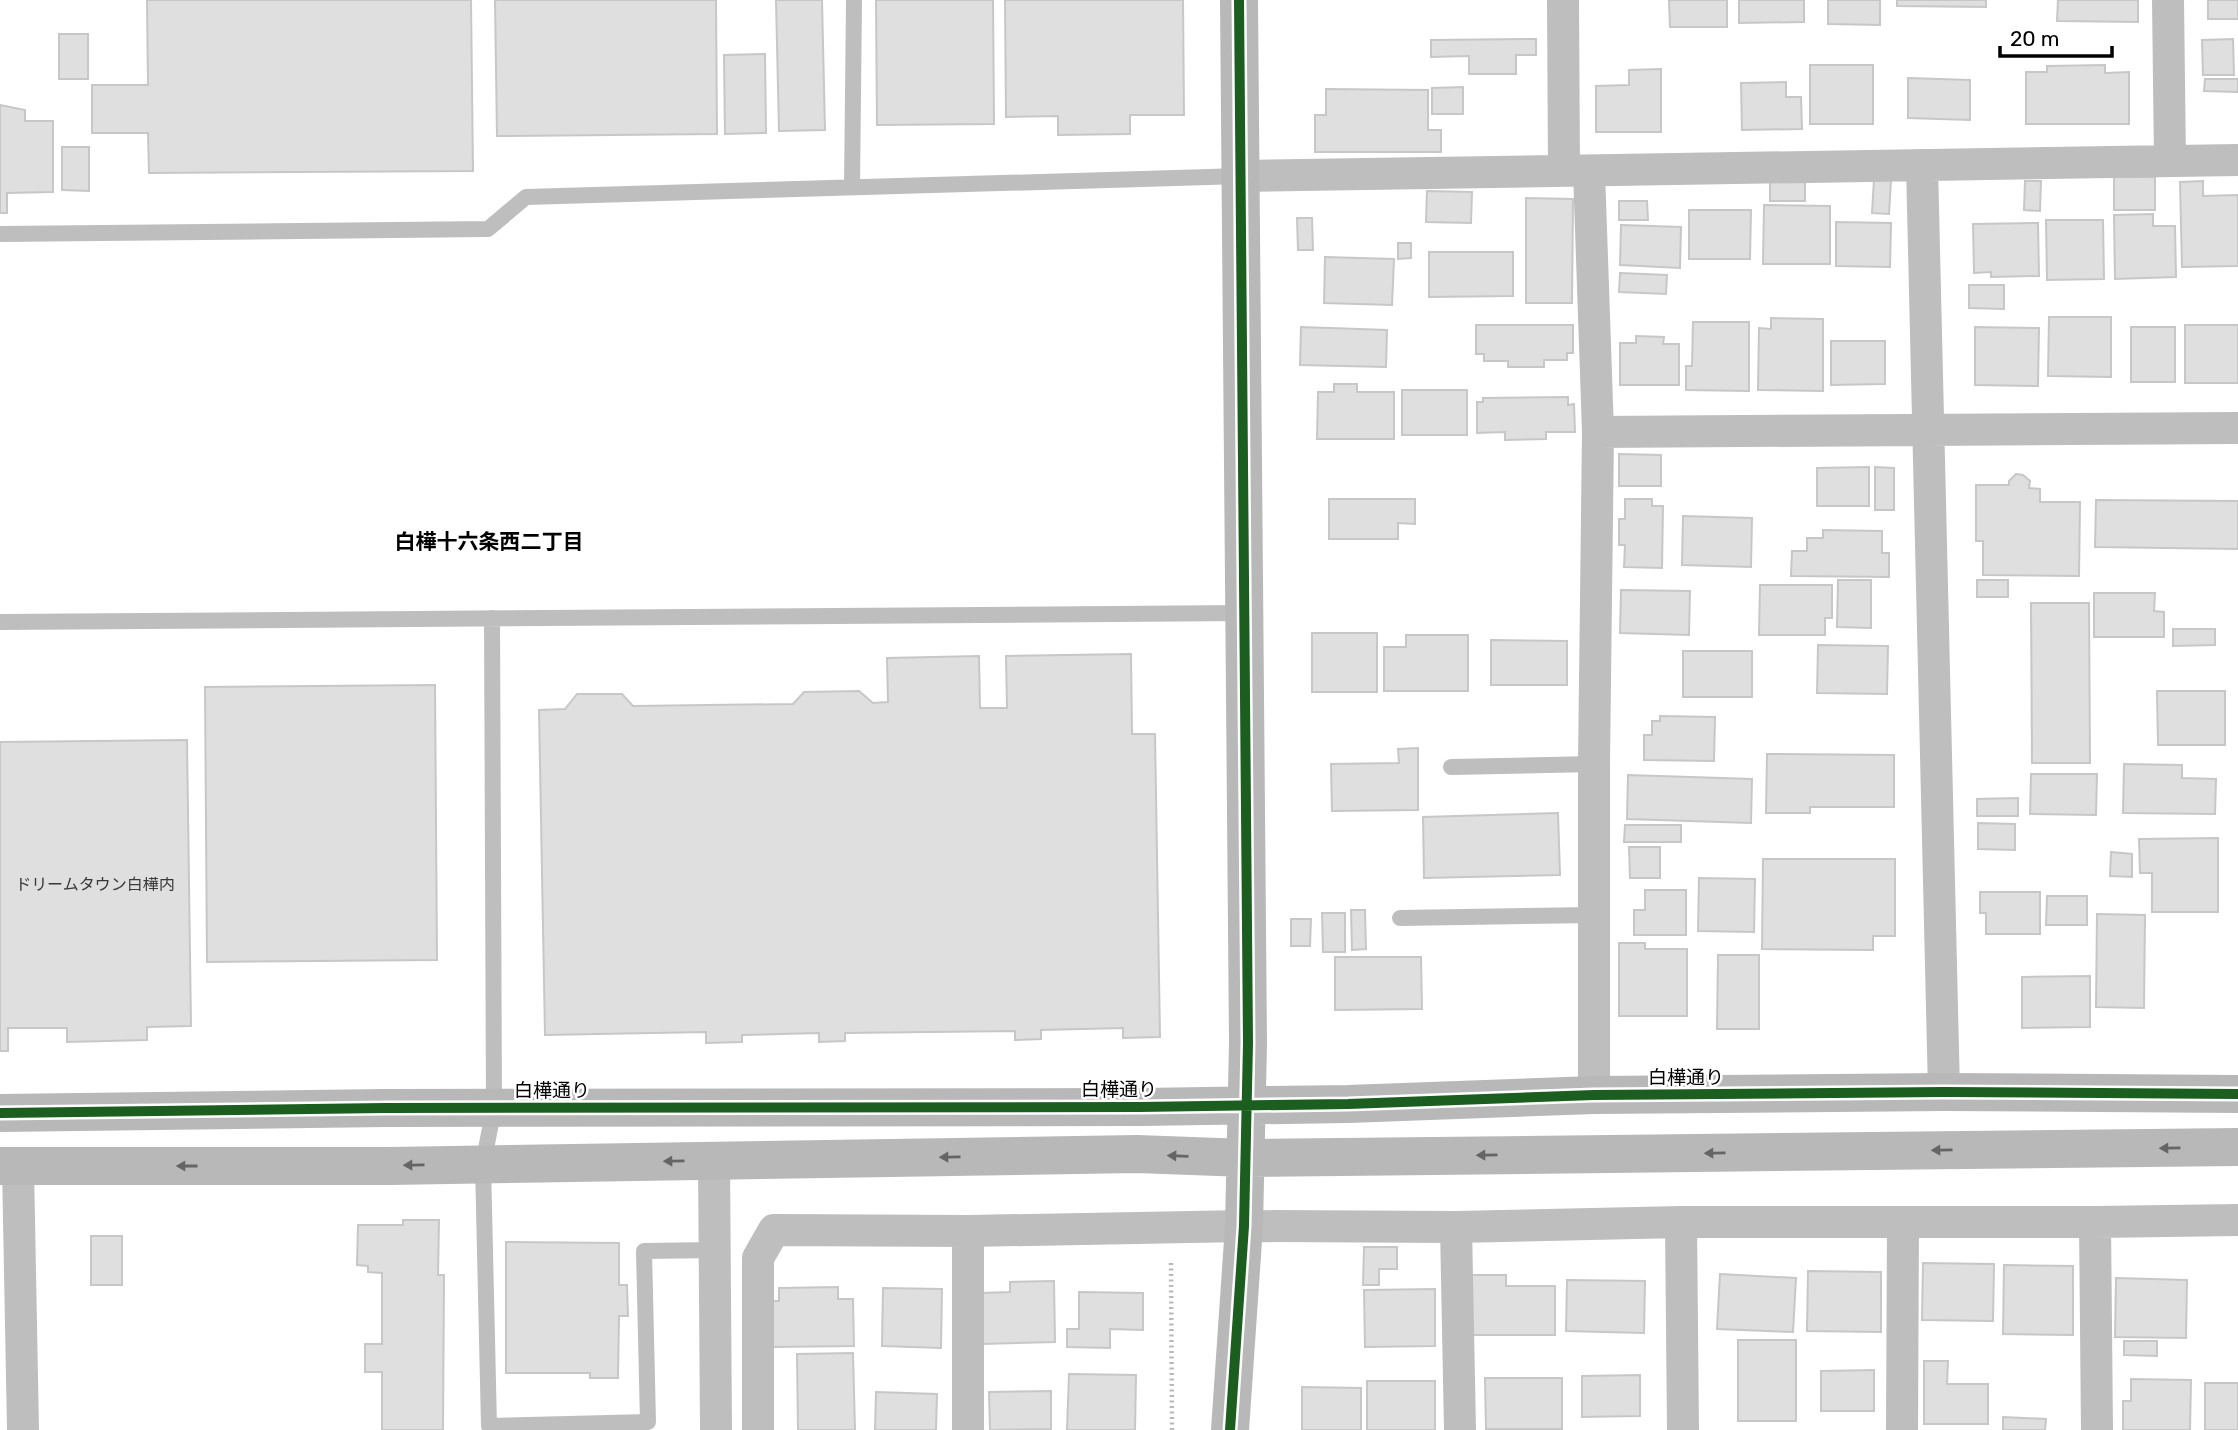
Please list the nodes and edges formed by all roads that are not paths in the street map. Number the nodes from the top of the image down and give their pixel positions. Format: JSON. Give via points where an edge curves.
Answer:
{"nodes":[{"id":1,"x":854,"y":0,"type":"edge"},
{"id":2,"x":1239,"y":0,"type":"edge"},
{"id":3,"x":1563,"y":0,"type":"edge"},
{"id":4,"x":2168,"y":0,"type":"edge"},
{"id":5,"x":2238,"y":160,"type":"edge"},
{"id":6,"x":2170,"y":162,"type":"junction"},
{"id":7,"x":1922,"y":165,"type":"junction"},
{"id":8,"x":1577,"y":171,"type":"junction"},
{"id":9,"x":1242,"y":176,"type":"junction"},
{"id":10,"x":852,"y":187,"type":"junction"},
{"id":11,"x":0,"y":234,"type":"edge"},
{"id":12,"x":2238,"y":428,"type":"edge"},
{"id":13,"x":1927,"y":431,"type":"junction"},
{"id":14,"x":1598,"y":432,"type":"junction"},
{"id":15,"x":1243,"y":613,"type":"junction"},
{"id":16,"x":492,"y":618,"type":"junction"},
{"id":17,"x":0,"y":622,"type":"edge"},
{"id":18,"x":1594,"y":764,"type":"junction"},
{"id":19,"x":1451,"y":767,"type":"dead end"},
{"id":20,"x":1594,"y":915,"type":"junction"},
{"id":21,"x":1400,"y":918,"type":"dead end"},
{"id":22,"x":1944,"y":1092,"type":"junction"},
{"id":23,"x":2238,"y":1094,"type":"edge"},
{"id":24,"x":1594,"y":1095,"type":"junction"},
{"id":25,"x":1247,"y":1105,"type":"junction"},
{"id":26,"x":494,"y":1108,"type":"junction"},
{"id":27,"x":0,"y":1113,"type":"edge"},
{"id":28,"x":2238,"y":1147,"type":"edge"},
{"id":29,"x":1246,"y":1158,"type":"junction"},
{"id":30,"x":714,"y":1161,"type":"junction"},
{"id":31,"x":482,"y":1164,"type":"junction"},
{"id":32,"x":9,"y":1166,"type":"edge"},
{"id":33,"x":2238,"y":1220,"type":"edge"},
{"id":34,"x":1681,"y":1222,"type":"junction"},
{"id":35,"x":1903,"y":1222,"type":"junction"},
{"id":36,"x":2095,"y":1222,"type":"junction"},
{"id":37,"x":1244,"y":1226,"type":"junction"},
{"id":38,"x":1456,"y":1227,"type":"junction"},
{"id":39,"x":968,"y":1231,"type":"junction"},
{"id":40,"x":715,"y":1250,"type":"junction"},
{"id":41,"x":23,"y":1430,"type":"edge"},
{"id":42,"x":716,"y":1430,"type":"edge"},
{"id":43,"x":758,"y":1430,"type":"edge"},
{"id":44,"x":968,"y":1430,"type":"edge"},
{"id":45,"x":1230,"y":1430,"type":"edge"},
{"id":46,"x":1460,"y":1430,"type":"edge"},
{"id":47,"x":1683,"y":1430,"type":"edge"},
{"id":48,"x":1902,"y":1430,"type":"edge"},
{"id":49,"x":2097,"y":1430,"type":"edge"}],
"edges":[{"from":1,"to":10,"type":"lane"},
{"from":2,"to":9,"type":"street"},
{"from":3,"to":8,"type":"street"},
{"from":4,"to":6,"type":"street"},
{"from":5,"to":6,"type":"street"},
{"from":6,"to":7,"type":"street"},
{"from":7,"to":8,"type":"street"},
{"from":7,"to":13,"type":"street"},
{"from":8,"to":9,"type":"street"},
{"from":8,"to":14,"type":"street"},
{"from":9,"to":10,"type":"lane"},
{"from":9,"to":15,"type":"street"},
{"from":10,"to":11,"type":"lane","via":[[526,197],[488,229]]},
{"from":12,"to":13,"type":"street"},
{"from":13,"to":14,"type":"street"},
{"from":13,"to":22,"type":"street"},
{"from":14,"to":18,"type":"street"},
{"from":15,"to":16,"type":"lane"},
{"from":15,"to":25,"type":"street"},
{"from":16,"to":17,"type":"lane"},
{"from":16,"to":26,"type":"lane"},
{"from":18,"to":19,"type":"lane"},
{"from":18,"to":20,"type":"street"},
{"from":20,"to":21,"type":"lane"},
{"from":20,"to":24,"type":"street"},
{"from":22,"to":23,"type":"street","name":"白樺通り"},
{"from":22,"to":24,"type":"street","name":"白樺通り"},
{"from":24,"to":25,"type":"street","name":"白樺通り"},
{"from":25,"to":26,"type":"street","name":"白樺通り"},
{"from":25,"to":29,"type":"street"},
{"from":26,"to":27,"type":"street","name":"白樺通り"},
{"from":26,"to":31,"type":"lane"},
{"from":28,"to":29,"type":"street","one_way":true},
{"from":29,"to":30,"type":"street","one_way":true,"via":[[1137,1154]]},
{"from":29,"to":37,"type":"street"},
{"from":30,"to":31,"type":"street","one_way":true},
{"from":30,"to":40,"type":"street"},
{"from":31,"to":32,"type":"street","one_way":true},
{"from":31,"to":40,"type":"lane","via":[[489,1426],[648,1422],[644,1251]]},
{"from":32,"to":41,"type":"street"},
{"from":33,"to":36,"type":"street"},
{"from":34,"to":35,"type":"street"},
{"from":34,"to":38,"type":"street"},
{"from":34,"to":47,"type":"street"},
{"from":35,"to":36,"type":"street"},
{"from":35,"to":48,"type":"street"},
{"from":36,"to":49,"type":"street"},
{"from":37,"to":38,"type":"street"},
{"from":37,"to":39,"type":"street"},
{"from":37,"to":45,"type":"street"},
{"from":38,"to":46,"type":"street"},
{"from":39,"to":43,"type":"street","via":[[774,1230],[758,1258]]},
{"from":39,"to":44,"type":"street"},
{"from":40,"to":42,"type":"street"}]}
